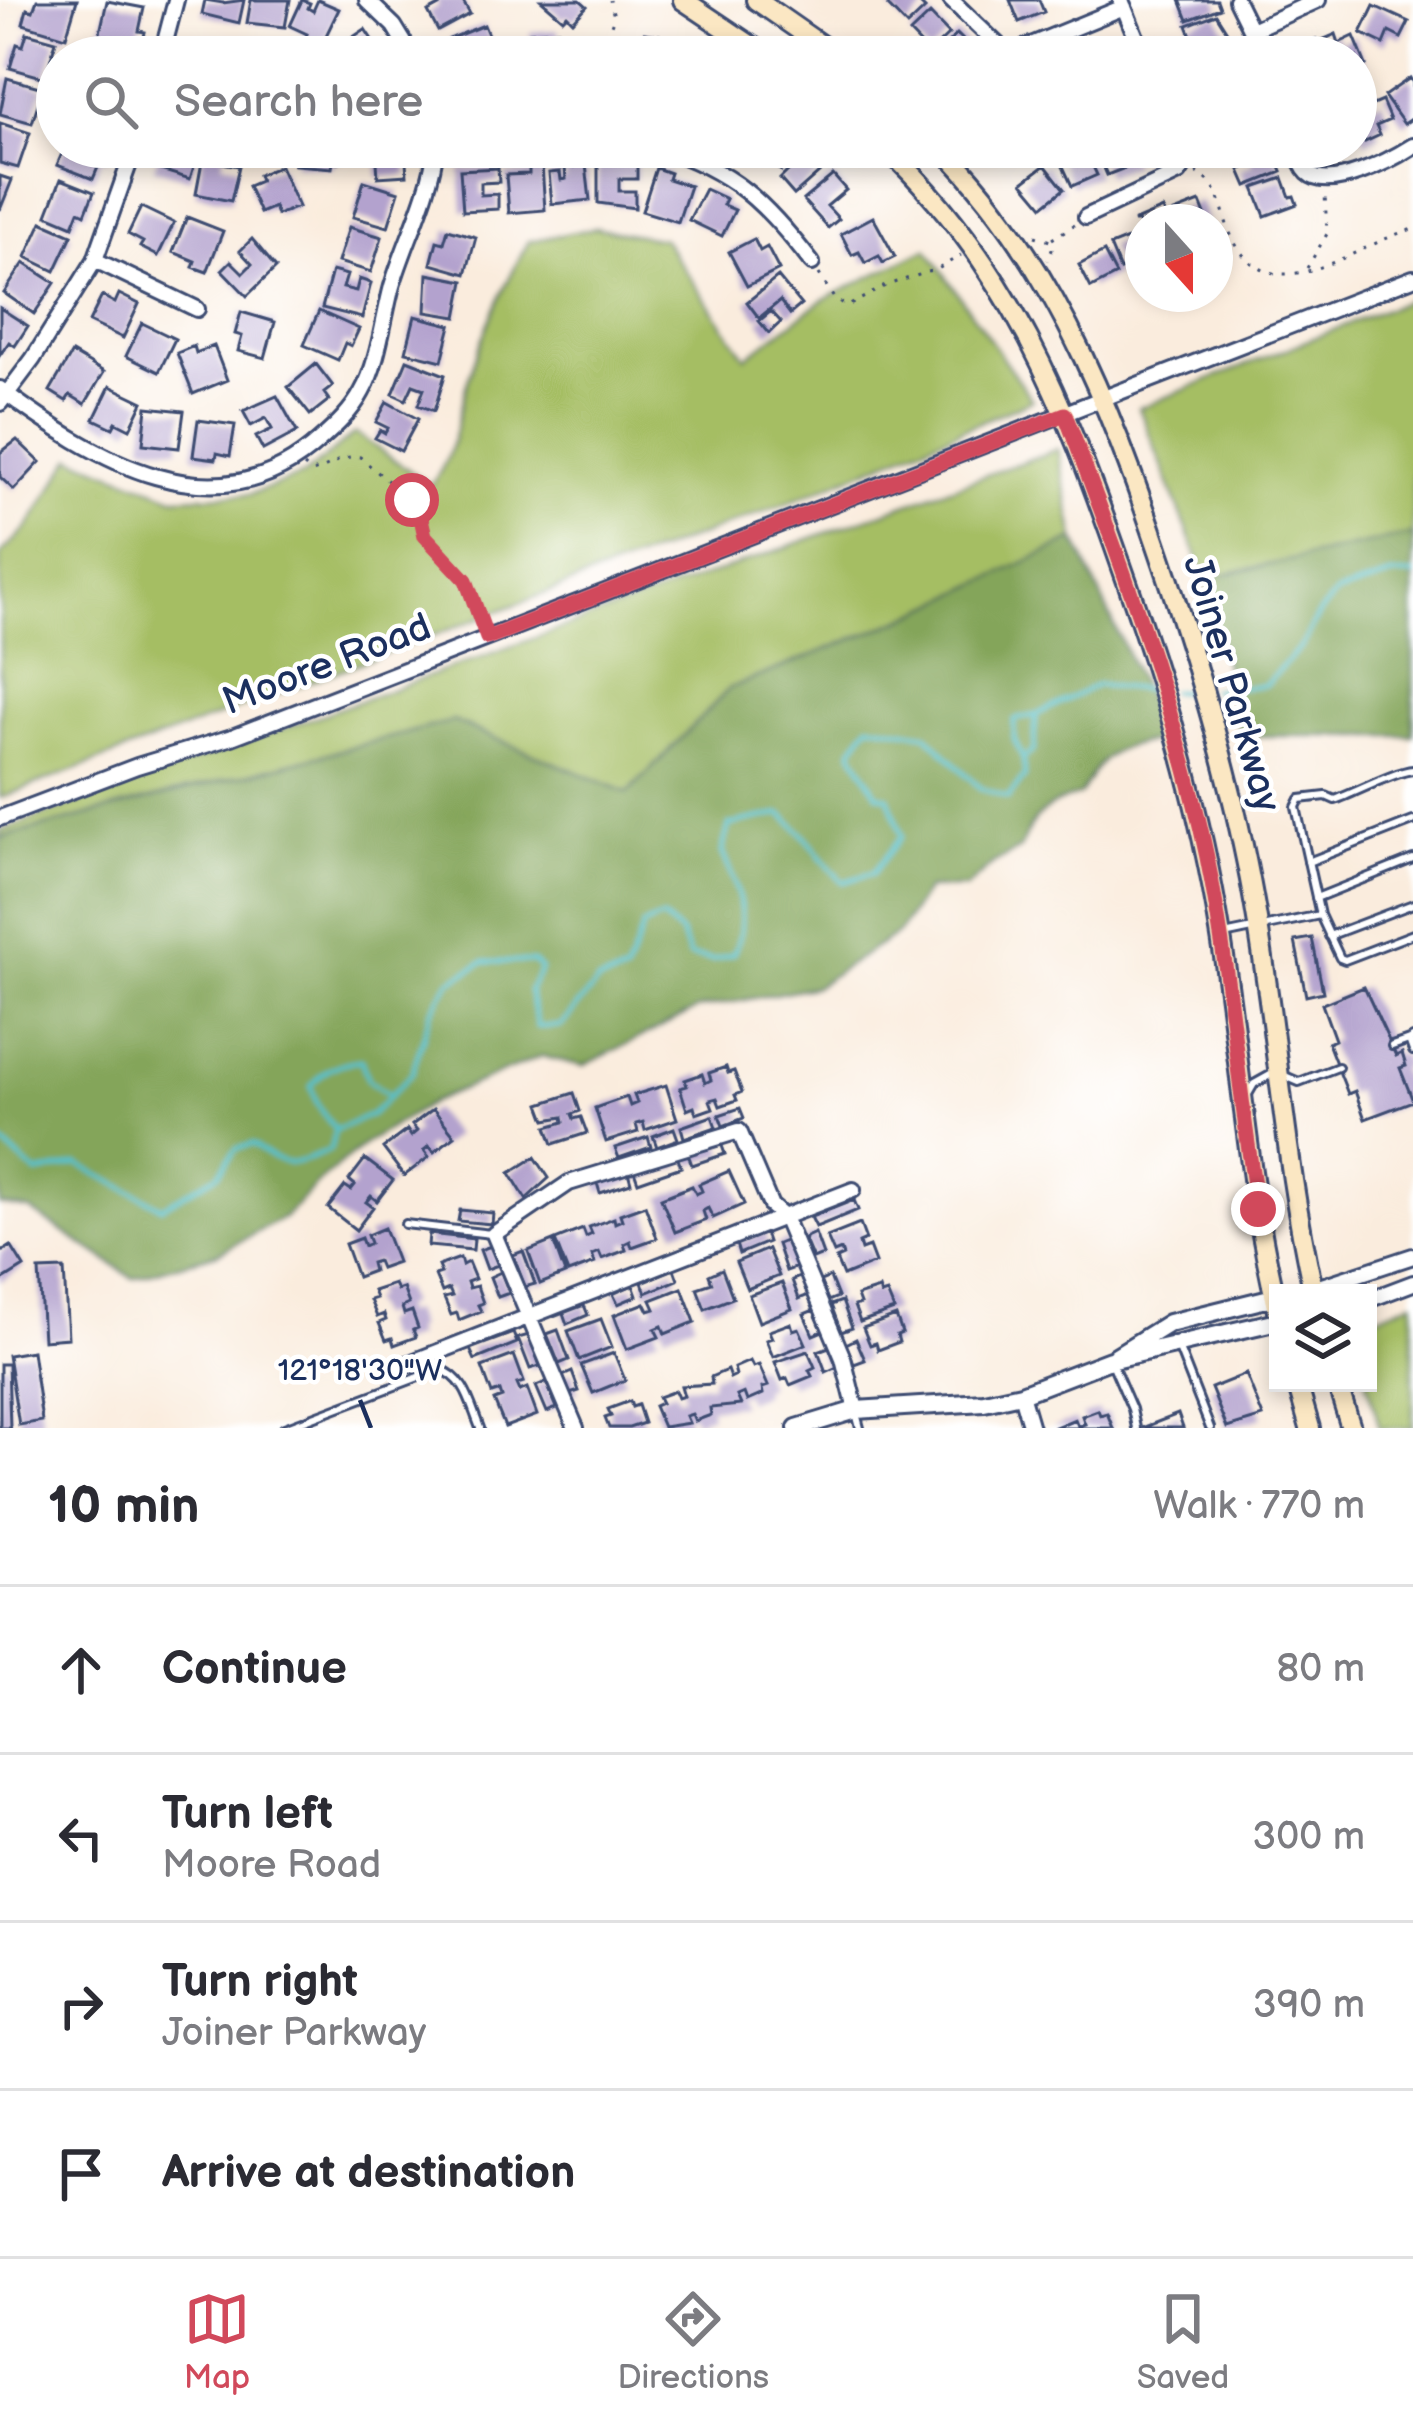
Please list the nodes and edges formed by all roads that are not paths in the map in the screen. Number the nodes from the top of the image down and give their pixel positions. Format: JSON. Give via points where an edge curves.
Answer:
{"nodes":[{"id":1,"x":176,"y":0,"type":"edge"},
{"id":2,"x":367,"y":0,"type":"edge"},
{"id":3,"x":685,"y":0,"type":"edge"},
{"id":4,"x":756,"y":0,"type":"edge"},
{"id":5,"x":951,"y":0,"type":"edge"},
{"id":6,"x":1236,"y":0,"type":"edge"},
{"id":7,"x":1318,"y":0,"type":"edge"},
{"id":8,"x":1122,"y":4,"type":"edge"},
{"id":9,"x":1254,"y":29,"type":"junction"},
{"id":10,"x":167,"y":36,"type":"edge"},
{"id":11,"x":400,"y":36,"type":"edge"},
{"id":12,"x":737,"y":36,"type":"edge"},
{"id":13,"x":808,"y":36,"type":"edge"},
{"id":14,"x":988,"y":36,"type":"edge"},
{"id":15,"x":1050,"y":36,"type":"edge"},
{"id":16,"x":1135,"y":36,"type":"edge"},
{"id":17,"x":1256,"y":36,"type":"edge"},
{"id":18,"x":1413,"y":146,"type":"edge"},
{"id":19,"x":1377,"y":164,"type":"edge"},
{"id":20,"x":128,"y":168,"type":"edge"},
{"id":21,"x":434,"y":168,"type":"edge"},
{"id":22,"x":713,"y":168,"type":"edge"},
{"id":23,"x":906,"y":168,"type":"edge"},
{"id":24,"x":959,"y":168,"type":"edge"},
{"id":25,"x":1182,"y":168,"type":"edge"},
{"id":26,"x":1303,"y":168,"type":"edge"},
{"id":27,"x":1368,"y":168,"type":"edge"},
{"id":28,"x":1086,"y":217,"type":"road end"},
{"id":29,"x":95,"y":260,"type":"junction"},
{"id":30,"x":812,"y":263,"type":"road end"},
{"id":31,"x":1413,"y":278,"type":"edge"},
{"id":32,"x":197,"y":309,"type":"dead end"},
{"id":33,"x":2,"y":395,"type":"edge"},
{"id":34,"x":1103,"y":400,"type":"junction"},
{"id":35,"x":1065,"y":414,"type":"junction"},
{"id":36,"x":1413,"y":770,"type":"edge"},
{"id":37,"x":0,"y":818,"type":"edge"},
{"id":38,"x":1413,"y":821,"type":"edge"},
{"id":39,"x":1413,"y":859,"type":"edge"},
{"id":40,"x":1308,"y":862,"type":"junction"},
{"id":41,"x":1316,"y":898,"type":"junction"},
{"id":42,"x":1413,"y":904,"type":"edge"},
{"id":43,"x":1320,"y":915,"type":"junction"},
{"id":44,"x":1258,"y":929,"type":"junction"},
{"id":45,"x":1413,"y":934,"type":"edge"},
{"id":46,"x":1221,"y":935,"type":"junction"},
{"id":47,"x":1329,"y":936,"type":"junction"},
{"id":48,"x":1411,"y":1039,"type":"edge"},
{"id":49,"x":1392,"y":1046,"type":"dead end"},
{"id":50,"x":1413,"y":1051,"type":"edge"},
{"id":51,"x":1338,"y":1067,"type":"dead end"},
{"id":52,"x":1278,"y":1074,"type":"junction"},
{"id":53,"x":1242,"y":1104,"type":"junction"},
{"id":54,"x":853,"y":1190,"type":"dead end"},
{"id":55,"x":784,"y":1217,"type":"junction"},
{"id":56,"x":405,"y":1224,"type":"dead end"},
{"id":57,"x":494,"y":1234,"type":"junction"},
{"id":58,"x":1413,"y":1256,"type":"edge"},
{"id":59,"x":1413,"y":1282,"type":"edge"},
{"id":60,"x":1289,"y":1284,"type":"edge"},
{"id":61,"x":1292,"y":1284,"type":"edge"},
{"id":62,"x":1328,"y":1284,"type":"edge"},
{"id":63,"x":1377,"y":1296,"type":"edge"},
{"id":64,"x":1269,"y":1301,"type":"edge"},
{"id":65,"x":530,"y":1314,"type":"junction"},
{"id":66,"x":1269,"y":1324,"type":"edge"},
{"id":67,"x":1178,"y":1346,"type":"junction"},
{"id":68,"x":1110,"y":1360,"type":"junction"},
{"id":69,"x":402,"y":1366,"type":"dead end"},
{"id":70,"x":1300,"y":1392,"type":"edge"},
{"id":71,"x":1340,"y":1392,"type":"edge"},
{"id":72,"x":1021,"y":1394,"type":"junction"},
{"id":73,"x":858,"y":1419,"type":"edge"},
{"id":74,"x":284,"y":1428,"type":"edge"},
{"id":75,"x":479,"y":1428,"type":"edge"},
{"id":76,"x":576,"y":1428,"type":"edge"},
{"id":77,"x":797,"y":1428,"type":"edge"},
{"id":78,"x":1031,"y":1428,"type":"edge"},
{"id":79,"x":1136,"y":1428,"type":"edge"},
{"id":80,"x":1210,"y":1428,"type":"edge"},
{"id":81,"x":1310,"y":1428,"type":"edge"},
{"id":82,"x":1351,"y":1428,"type":"edge"}],
"edges":[{"from":1,"to":10,"type":"street"},
{"from":2,"to":11,"type":"street"},
{"from":3,"to":12,"type":"main road"},
{"from":4,"to":13,"type":"main road"},
{"from":5,"to":14,"type":"street"},
{"from":6,"to":9,"type":"street"},
{"from":7,"to":9,"type":"street"},
{"from":8,"to":15,"type":"street"},
{"from":8,"to":16,"type":"street"},
{"from":9,"to":17,"type":"street"},
{"from":18,"to":19,"type":"street"},
{"from":20,"to":29,"type":"street"},
{"from":21,"to":33,"type":"street","via":[[364,390],[300,459],[264,477],[184,484],[149,476]]},
{"from":22,"to":30,"type":"street","via":[[776,215]]},
{"from":23,"to":35,"type":"main road","name":"Joiner Parkway","via":[[974,247],[1020,318]]},
{"from":24,"to":34,"type":"main road","name":"Joiner Parkway","via":[[1056,302]]},
{"from":25,"to":28,"type":"street"},
{"from":26,"to":27,"type":"street","via":[[1332,182]]},
{"from":29,"to":32,"type":"street"},
{"from":29,"to":33,"type":"street"},
{"from":31,"to":34,"type":"street","name":"Moore Road"},
{"from":34,"to":35,"type":"street","name":"Moore Road"},
{"from":34,"to":44,"type":"main road","name":"Joiner Parkway","via":[[1190,645]]},
{"from":35,"to":37,"type":"street","name":"Moore Road","via":[[232,737]]},
{"from":35,"to":46,"type":"main road","name":"Joiner Parkway","via":[[1151,648]]},
{"from":36,"to":40,"type":"lane","via":[[1335,800],[1300,799]]},
{"from":38,"to":40,"type":"lane"},
{"from":39,"to":41,"type":"lane"},
{"from":40,"to":41,"type":"lane"},
{"from":41,"to":43,"type":"lane"},
{"from":42,"to":47,"type":"lane"},
{"from":43,"to":44,"type":"lane"},
{"from":43,"to":47,"type":"lane"},
{"from":44,"to":46,"type":"lane"},
{"from":44,"to":52,"type":"main road","name":"Joiner Parkway"},
{"from":45,"to":47,"type":"lane","via":[[1345,960]]},
{"from":46,"to":53,"type":"main road","name":"Joiner Parkway"},
{"from":48,"to":49,"type":"lane"},
{"from":48,"to":50,"type":"lane"},
{"from":51,"to":52,"type":"lane","via":[[1299,1082]]},
{"from":52,"to":53,"type":"lane","via":[[1254,1084]]},
{"from":52,"to":61,"type":"main road","name":"Joiner Parkway"},
{"from":53,"to":60,"type":"main road","name":"Joiner Parkway"},
{"from":54,"to":55,"type":"street"},
{"from":55,"to":57,"type":"street","via":[[771,1206],[739,1131],[569,1183]]},
{"from":55,"to":65,"type":"street"},
{"from":55,"to":73,"type":"street","via":[[843,1358]]},
{"from":56,"to":57,"type":"lane"},
{"from":57,"to":65,"type":"street"},
{"from":58,"to":62,"type":"street"},
{"from":59,"to":63,"type":"street"},
{"from":64,"to":68,"type":"street","via":[[1169,1323]]},
{"from":65,"to":69,"type":"street"},
{"from":65,"to":76,"type":"street"},
{"from":66,"to":67,"type":"street"},
{"from":67,"to":68,"type":"street"},
{"from":67,"to":80,"type":"lane"},
{"from":68,"to":72,"type":"street"},
{"from":68,"to":79,"type":"lane"},
{"from":70,"to":81,"type":"main road"},
{"from":71,"to":82,"type":"main road"},
{"from":72,"to":73,"type":"street"},
{"from":72,"to":78,"type":"street"},
{"from":73,"to":77,"type":"street"},
{"from":74,"to":75,"type":"lane","via":[[440,1369],[455,1374]]}]}
